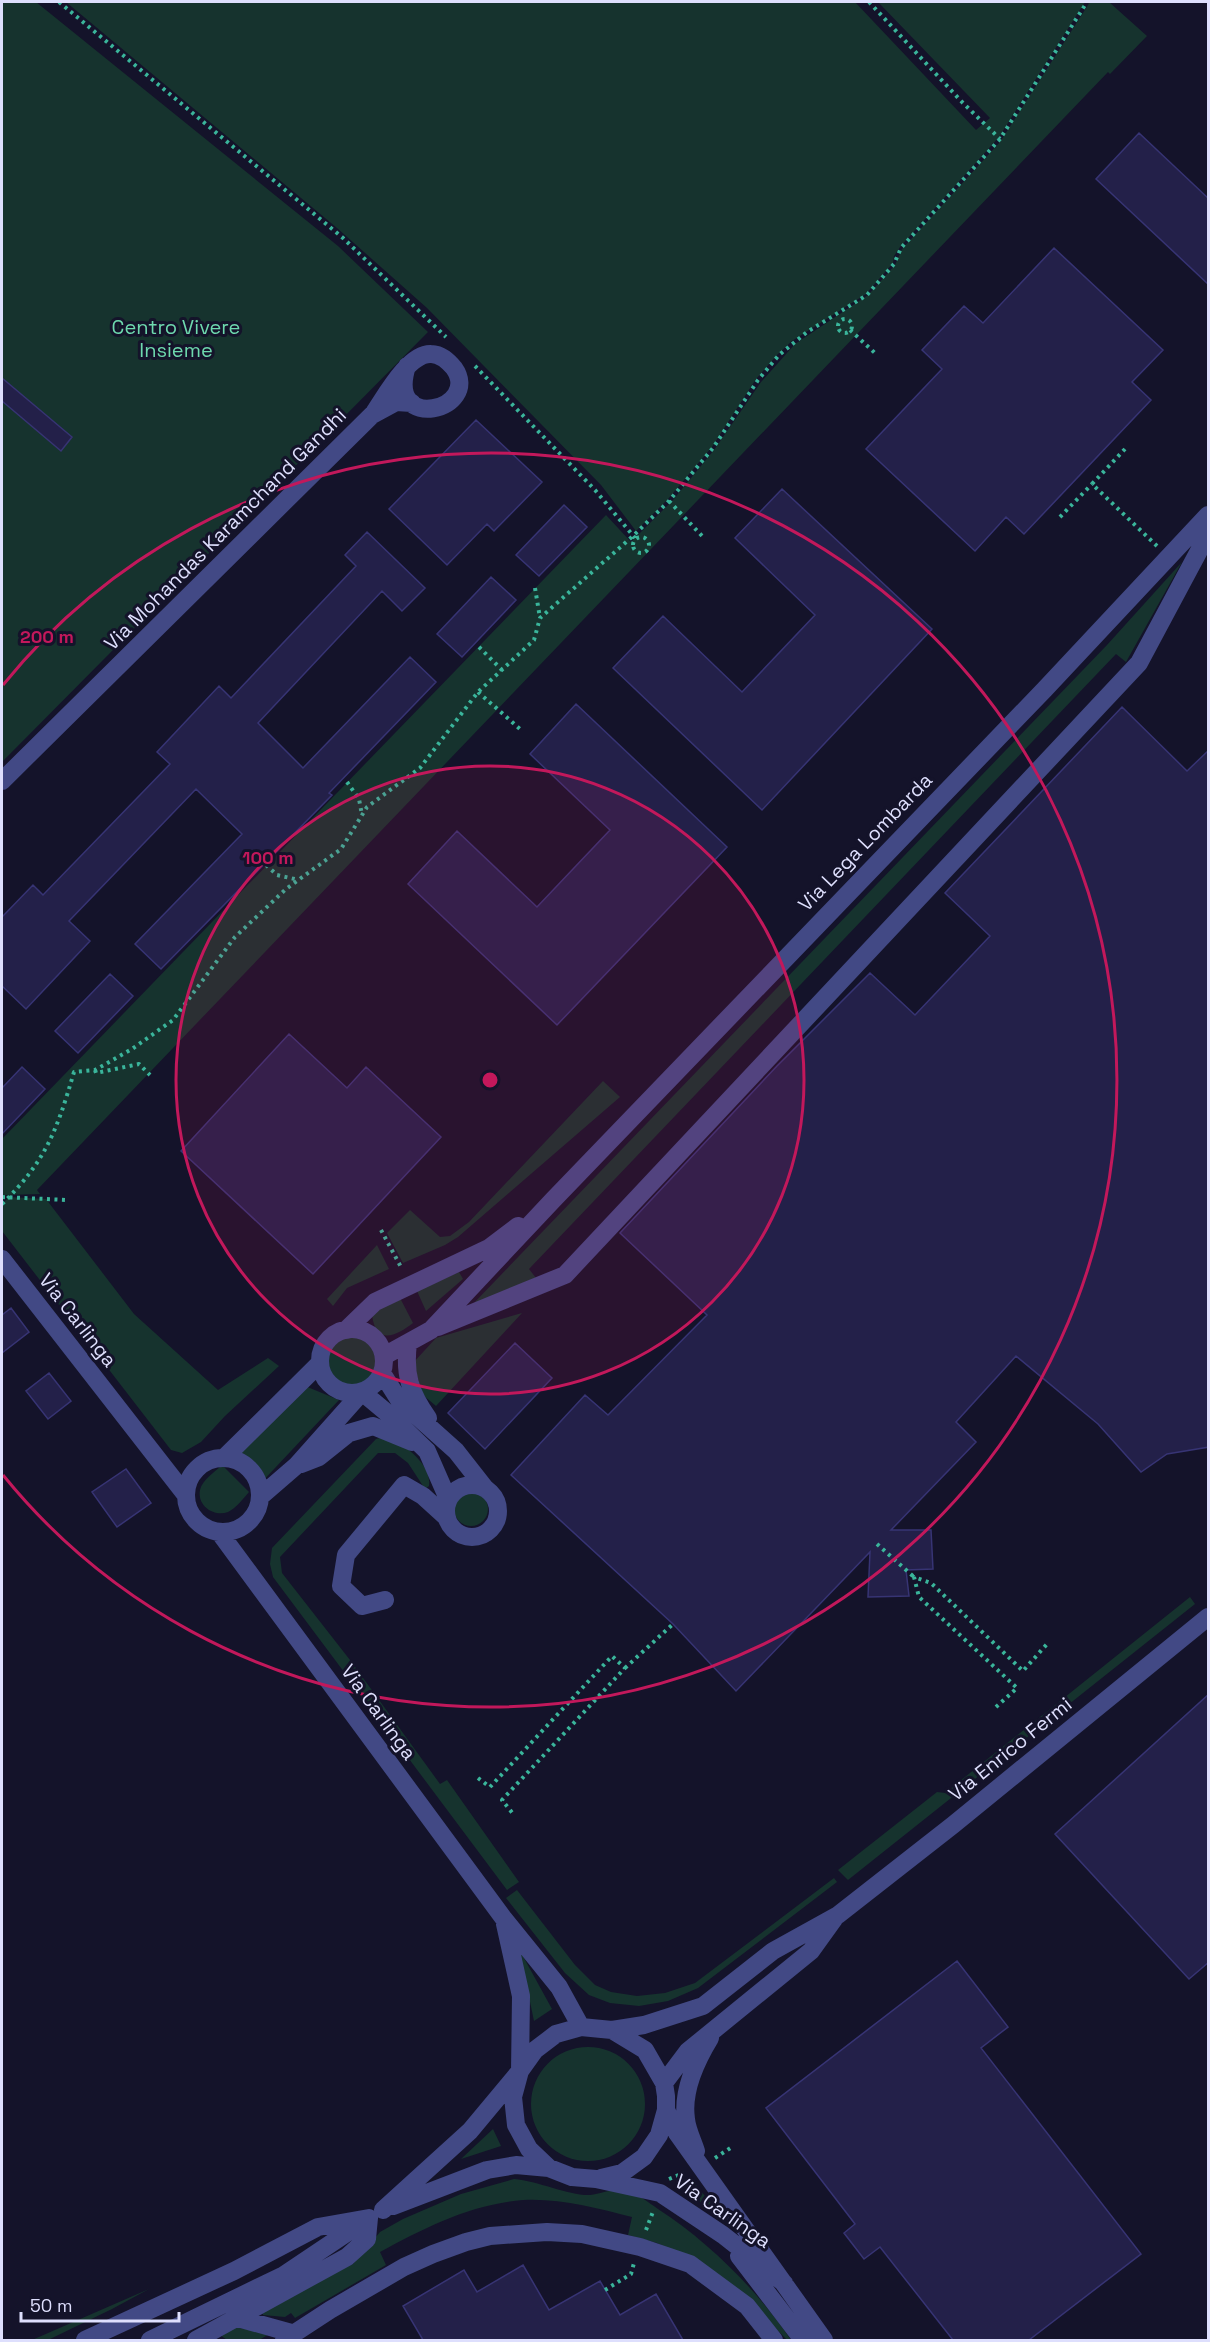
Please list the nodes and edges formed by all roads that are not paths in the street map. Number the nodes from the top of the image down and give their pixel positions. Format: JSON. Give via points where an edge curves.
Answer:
{"nodes":[{"id":1,"x":407,"y":366,"type":"junction"},
{"id":2,"x":412,"y":404,"type":"junction"},
{"id":3,"x":372,"y":415,"type":"junction"},
{"id":4,"x":1209,"y":515,"type":"edge"},
{"id":5,"x":1209,"y":534,"type":"edge"},
{"id":6,"x":2,"y":781,"type":"edge"},
{"id":7,"x":553,"y":1200,"type":"junction"},
{"id":8,"x":2,"y":1259,"type":"edge"},
{"id":9,"x":346,"y":1330,"type":"junction"},
{"id":10,"x":431,"y":1330,"type":"junction"},
{"id":11,"x":408,"y":1343,"type":"junction"},
{"id":12,"x":320,"y":1363,"type":"junction"},
{"id":13,"x":383,"y":1364,"type":"junction"},
{"id":14,"x":362,"y":1392,"type":"junction"},
{"id":15,"x":427,"y":1451,"type":"junction"},
{"id":16,"x":456,"y":1451,"type":"junction"},
{"id":17,"x":224,"y":1458,"type":"junction"},
{"id":18,"x":297,"y":1465,"type":"junction"},
{"id":19,"x":485,"y":1488,"type":"junction"},
{"id":20,"x":185,"y":1494,"type":"junction"},
{"id":21,"x":260,"y":1497,"type":"junction"},
{"id":22,"x":447,"y":1507,"type":"junction"},
{"id":23,"x":219,"y":1532,"type":"junction"},
{"id":24,"x":385,"y":1600,"type":"dead end"},
{"id":25,"x":1209,"y":1617,"type":"edge"},
{"id":26,"x":837,"y":1915,"type":"junction"},
{"id":27,"x":504,"y":1919,"type":"junction"},
{"id":28,"x":581,"y":2027,"type":"junction"},
{"id":29,"x":716,"y":2027,"type":"junction"},
{"id":30,"x":612,"y":2030,"type":"junction"},
{"id":31,"x":520,"y":2071,"type":"junction"},
{"id":32,"x":663,"y":2083,"type":"junction"},
{"id":33,"x":666,"y":2110,"type":"junction"},
{"id":34,"x":702,"y":2167,"type":"junction"},
{"id":35,"x":549,"y":2168,"type":"junction"},
{"id":36,"x":596,"y":2179,"type":"junction"},
{"id":37,"x":376,"y":2214,"type":"junction"},
{"id":38,"x":723,"y":2235,"type":"junction"},
{"id":39,"x":784,"y":2283,"type":"junction"},
{"id":40,"x":238,"y":2318,"type":"junction"},
{"id":41,"x":290,"y":2337,"type":"edge"},
{"id":42,"x":206,"y":2339,"type":"edge"},
{"id":43,"x":85,"y":2340,"type":"edge"},
{"id":44,"x":150,"y":2340,"type":"edge"},
{"id":45,"x":774,"y":2340,"type":"edge"},
{"id":46,"x":803,"y":2340,"type":"edge"},
{"id":47,"x":824,"y":2340,"type":"edge"}],
"edges":[{"from":1,"to":2,"type":"street","via":[[402,381]]},
{"from":1,"to":2,"type":"street","name":"Via Mohandas Karamchand Gandhi","via":[[419,356],[431,354],[448,360],[458,374],[458,388],[450,403],[436,410]]},
{"from":1,"to":3,"type":"street"},
{"from":2,"to":3,"type":"street","name":"Via Mohandas Karamchand Gandhi","via":[[396,402]]},
{"from":3,"to":6,"type":"street","name":"Via Mohandas Karamchand Gandhi"},
{"from":4,"to":7,"type":"street","name":"Via Lega Lombarda"},
{"from":5,"to":10,"type":"street","via":[[1139,663],[565,1275]]},
{"from":7,"to":9,"type":"street","name":"Via Lega Lombarda","via":[[489,1248],[375,1302]]},
{"from":7,"to":10,"type":"street","name":"Via Lega Lombarda"},
{"from":8,"to":20,"type":"street","name":"Via Carlinga"},
{"from":9,"to":12,"type":"street","name":"Via Lega Lombarda","via":[[330,1338]]},
{"from":9,"to":13,"type":"street","via":[[366,1332],[381,1346]]},
{"from":10,"to":11,"type":"street","name":"Via Lega Lombarda"},
{"from":11,"to":13,"type":"street","name":"Via Lega Lombarda"},
{"from":11,"to":16,"type":"street","via":[[405,1366],[416,1400]]},
{"from":12,"to":14,"type":"street","via":[[334,1388]]},
{"from":12,"to":17,"type":"street","name":"Via Lega Lombarda"},
{"from":13,"to":14,"type":"street","name":"Via Lega Lombarda","via":[[378,1381]]},
{"from":13,"to":16,"type":"street","via":[[399,1400]]},
{"from":14,"to":15,"type":"street"},
{"from":14,"to":18,"type":"street","name":"Via Lega Lombarda"},
{"from":15,"to":18,"type":"street","via":[[373,1426],[349,1433],[319,1457]]},
{"from":15,"to":22,"type":"street"},
{"from":16,"to":19,"type":"street"},
{"from":17,"to":20,"type":"street","via":[[202,1464],[193,1472]]},
{"from":17,"to":21,"type":"street","via":[[246,1466],[259,1485]]},
{"from":18,"to":21,"type":"street","name":"Via Lega Lombarda"},
{"from":19,"to":22,"type":"street","via":[[471,1484],[458,1488]]},
{"from":19,"to":22,"type":"street","via":[[495,1498],[498,1511],[494,1525],[484,1535],[470,1538],[454,1531]]},
{"from":20,"to":23,"type":"street","name":"Via Carlinga","via":[[186,1505],[198,1524]]},
{"from":21,"to":23,"type":"street","via":[[258,1509],[247,1523]]},
{"from":22,"to":24,"type":"street","via":[[404,1485],[346,1555],[341,1586],[362,1606]]},
{"from":23,"to":27,"type":"street","name":"Via Carlinga"},
{"from":25,"to":26,"type":"street","name":"Via Enrico Fermi"},
{"from":26,"to":29,"type":"street","name":"Via Enrico Fermi","via":[[811,1951]]},
{"from":26,"to":30,"type":"street","name":"Via Enrico Fermi","via":[[773,1951],[703,2006],[644,2025]]},
{"from":27,"to":28,"type":"street","name":"Via Carlinga","via":[[559,1987]]},
{"from":27,"to":31,"type":"street","name":"Via Carlinga","via":[[521,1996]]},
{"from":28,"to":30,"type":"street","name":"Via Carlinga"},
{"from":28,"to":31,"type":"street","name":"Via Carlinga","via":[[556,2034],[535,2049]]},
{"from":29,"to":32,"type":"street","name":"Via Enrico Fermi","via":[[688,2051]]},
{"from":29,"to":34,"type":"street","name":"Via Carlinga","via":[[699,2056],[688,2090],[686,2119]]},
{"from":30,"to":32,"type":"street","name":"Via Carlinga","via":[[645,2049]]},
{"from":31,"to":35,"type":"street","name":"Via Carlinga","via":[[513,2097],[516,2125],[528,2149]]},
{"from":31,"to":37,"type":"street","via":[[470,2131]]},
{"from":32,"to":33,"type":"street","name":"Via Carlinga"},
{"from":33,"to":34,"type":"street","name":"Via Carlinga"},
{"from":33,"to":36,"type":"street","name":"Via Carlinga","via":[[659,2135],[644,2157],[622,2173]]},
{"from":34,"to":39,"type":"street","name":"Via Carlinga"},
{"from":35,"to":36,"type":"street","name":"Via Carlinga","via":[[572,2177]]},
{"from":35,"to":37,"type":"street","via":[[516,2165],[487,2170]]},
{"from":36,"to":38,"type":"street","name":"Via Carlinga","via":[[660,2193]]},
{"from":37,"to":40,"type":"street","via":[[367,2239],[347,2257]]},
{"from":37,"to":43,"type":"street","via":[[318,2228]]},
{"from":37,"to":44,"type":"street","via":[[284,2275]]},
{"from":38,"to":39,"type":"street","name":"Via Carlinga"},
{"from":38,"to":46,"type":"street"},
{"from":39,"to":47,"type":"street","name":"Via Carlinga"},
{"from":40,"to":41,"type":"street"},
{"from":40,"to":42,"type":"street"},
{"from":41,"to":45,"type":"street","via":[[404,2267],[433,2254],[490,2236],[547,2232],[582,2234],[690,2264],[747,2306]]}]}
